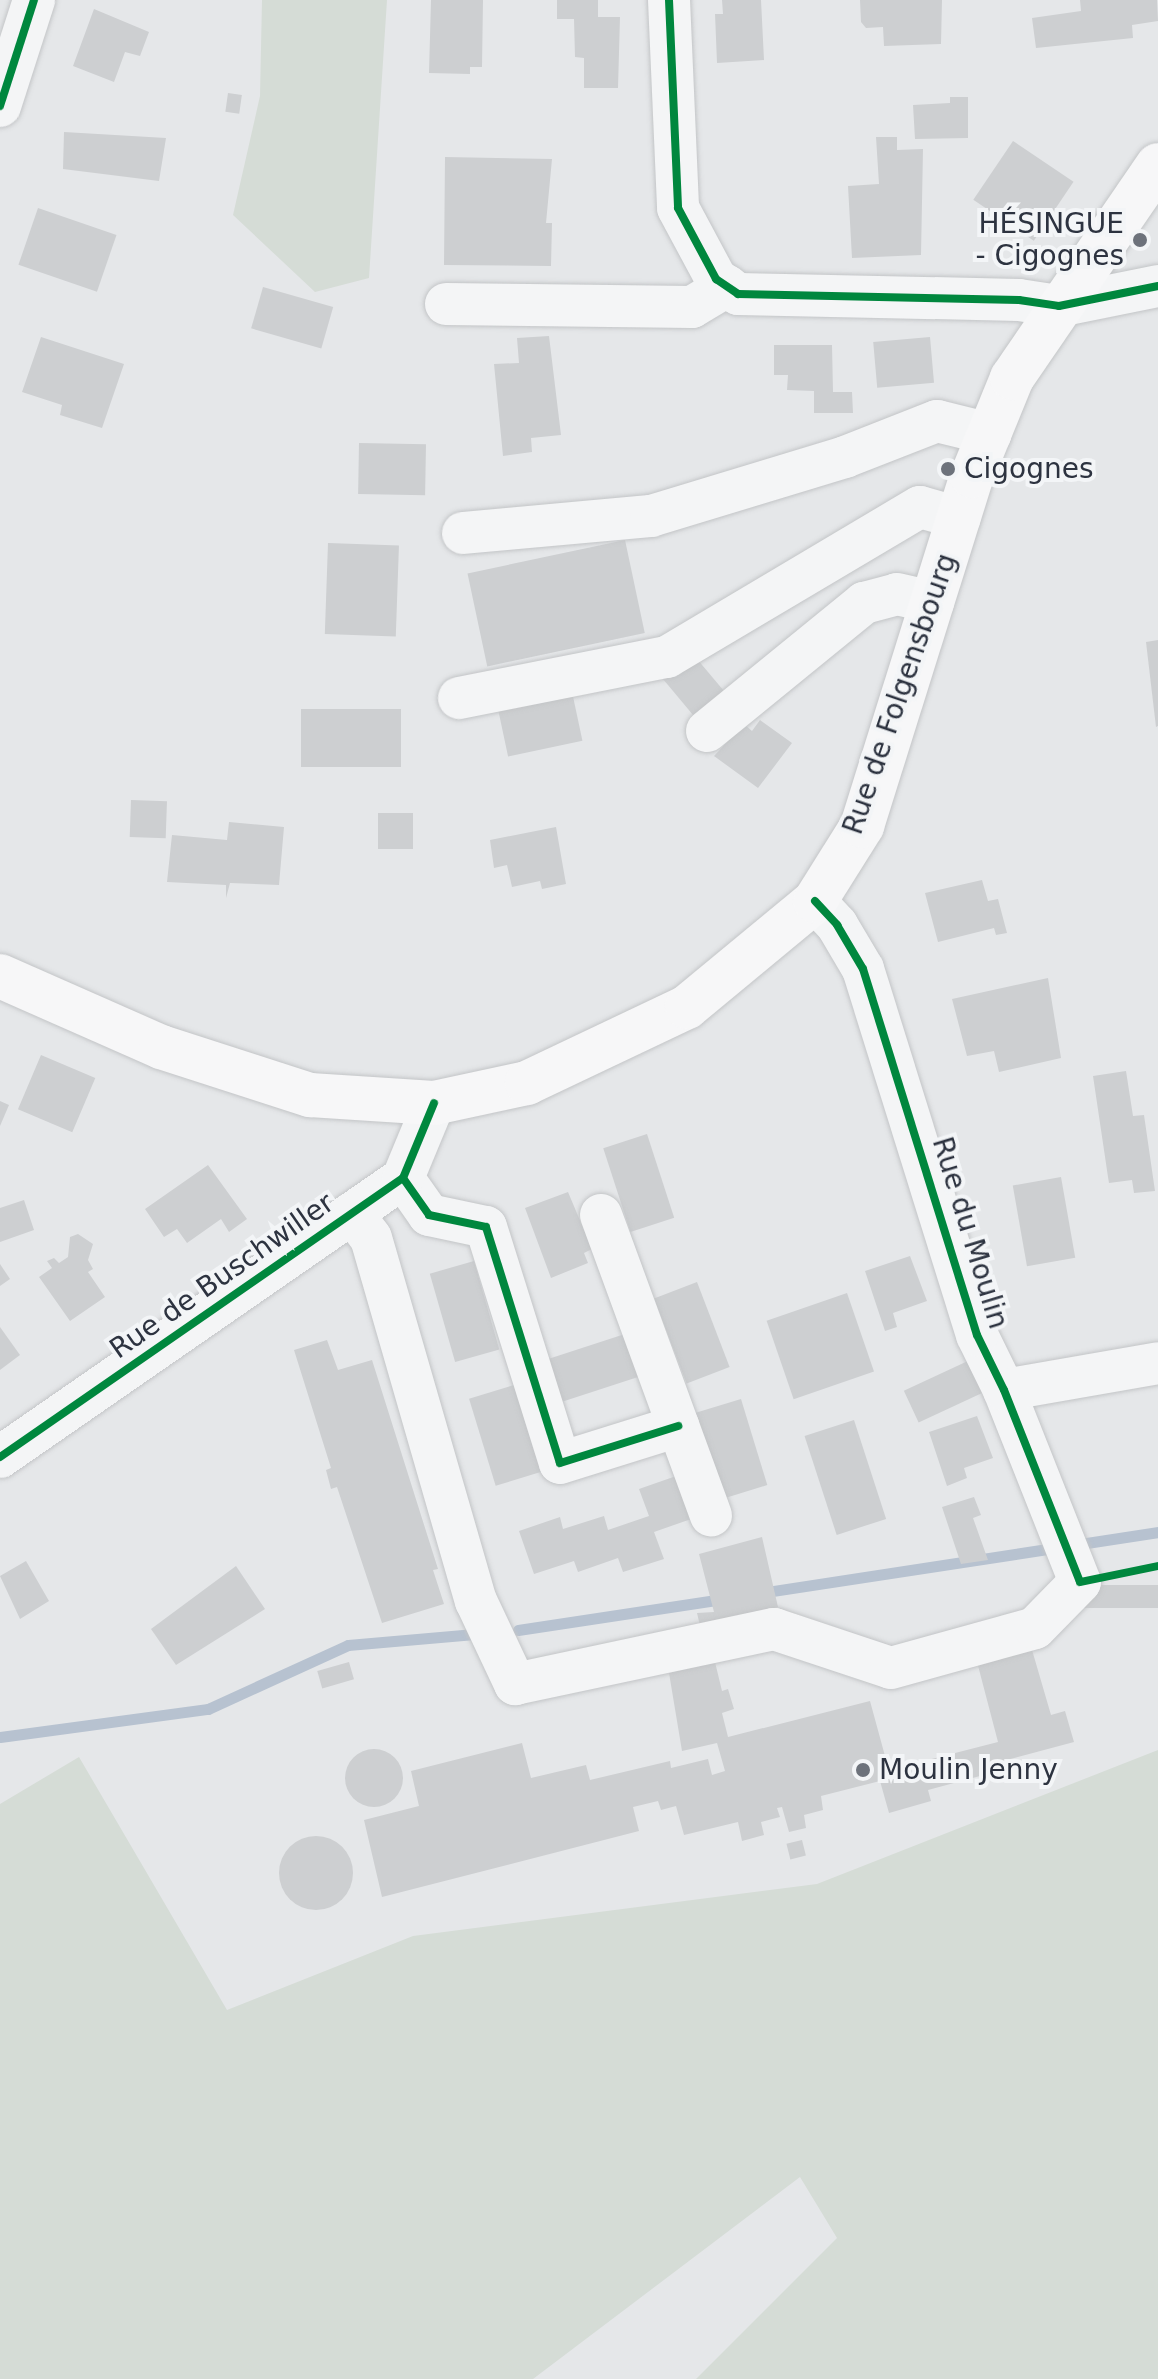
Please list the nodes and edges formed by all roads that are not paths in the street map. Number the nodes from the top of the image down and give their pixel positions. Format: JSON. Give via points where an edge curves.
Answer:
{"nodes":[{"id":1,"x":34,"y":0,"type":"edge"},
{"id":2,"x":669,"y":0,"type":"edge"},
{"id":3,"x":0,"y":106,"type":"edge"},
{"id":4,"x":1158,"y":165,"type":"edge"},
{"id":5,"x":1158,"y":286,"type":"edge"},
{"id":6,"x":733,"y":290,"type":"junction"},
{"id":7,"x":446,"y":304,"type":"dead end"},
{"id":8,"x":1059,"y":306,"type":"junction"},
{"id":9,"x":990,"y":434,"type":"junction"},
{"id":10,"x":959,"y":518,"type":"junction"},
{"id":11,"x":463,"y":533,"type":"dead end"},
{"id":12,"x":933,"y":602,"type":"junction"},
{"id":13,"x":459,"y":698,"type":"dead end"},
{"id":14,"x":707,"y":731,"type":"dead end"},
{"id":15,"x":815,"y":901,"type":"junction"},
{"id":16,"x":0,"y":976,"type":"edge"},
{"id":17,"x":434,"y":1103,"type":"junction"},
{"id":18,"x":403,"y":1178,"type":"junction"},
{"id":19,"x":352,"y":1213,"type":"junction"},
{"id":20,"x":601,"y":1215,"type":"dead end"},
{"id":21,"x":1158,"y":1363,"type":"edge"},
{"id":22,"x":1004,"y":1390,"type":"junction"},
{"id":23,"x":678,"y":1426,"type":"junction"},
{"id":24,"x":0,"y":1457,"type":"edge"},
{"id":25,"x":711,"y":1516,"type":"dead end"}],
"edges":[{"from":1,"to":3,"type":"street"},
{"from":2,"to":6,"type":"street","via":[[678,208],[716,279]]},
{"from":4,"to":8,"type":"main road","name":"Rue de Folgensbourg"},
{"from":5,"to":8,"type":"street"},
{"from":6,"to":7,"type":"street","via":[[692,307]]},
{"from":6,"to":8,"type":"street","via":[[1019,300]]},
{"from":8,"to":9,"type":"main road","name":"Rue de Folgensbourg","via":[[1012,378]]},
{"from":9,"to":10,"type":"main road","name":"Rue de Folgensbourg"},
{"from":9,"to":11,"type":"street","via":[[937,421],[845,457],[651,516]]},
{"from":10,"to":12,"type":"main road","name":"Rue de Folgensbourg"},
{"from":10,"to":13,"type":"street","via":[[920,507],[667,657]]},
{"from":12,"to":14,"type":"street","via":[[897,594],[864,603]]},
{"from":12,"to":15,"type":"main road","name":"Rue de Folgensbourg","via":[[862,826]]},
{"from":15,"to":17,"type":"main road","name":"Rue de Folgensbourg","via":[[687,1007],[527,1083]]},
{"from":15,"to":22,"type":"street","name":"Rue du Moulin","via":[[837,925],[863,969],[977,1335]]},
{"from":16,"to":17,"type":"main road","name":"Rue de Folgensbourg","via":[[161,1047],[310,1095]]},
{"from":17,"to":18,"type":"street"},
{"from":18,"to":19,"type":"street","name":"Rue de Buschwiller"},
{"from":18,"to":23,"type":"street","via":[[429,1215],[486,1227],[560,1463]]},
{"from":19,"to":22,"type":"street","name":"Rue du Moulin","via":[[371,1238],[476,1601],[515,1684],[774,1629],[891,1668],[1035,1628],[1078,1576]]},
{"from":19,"to":24,"type":"street","name":"Rue de Buschwiller"},
{"from":20,"to":23,"type":"street"},
{"from":21,"to":22,"type":"street"},
{"from":23,"to":25,"type":"street"}]}
